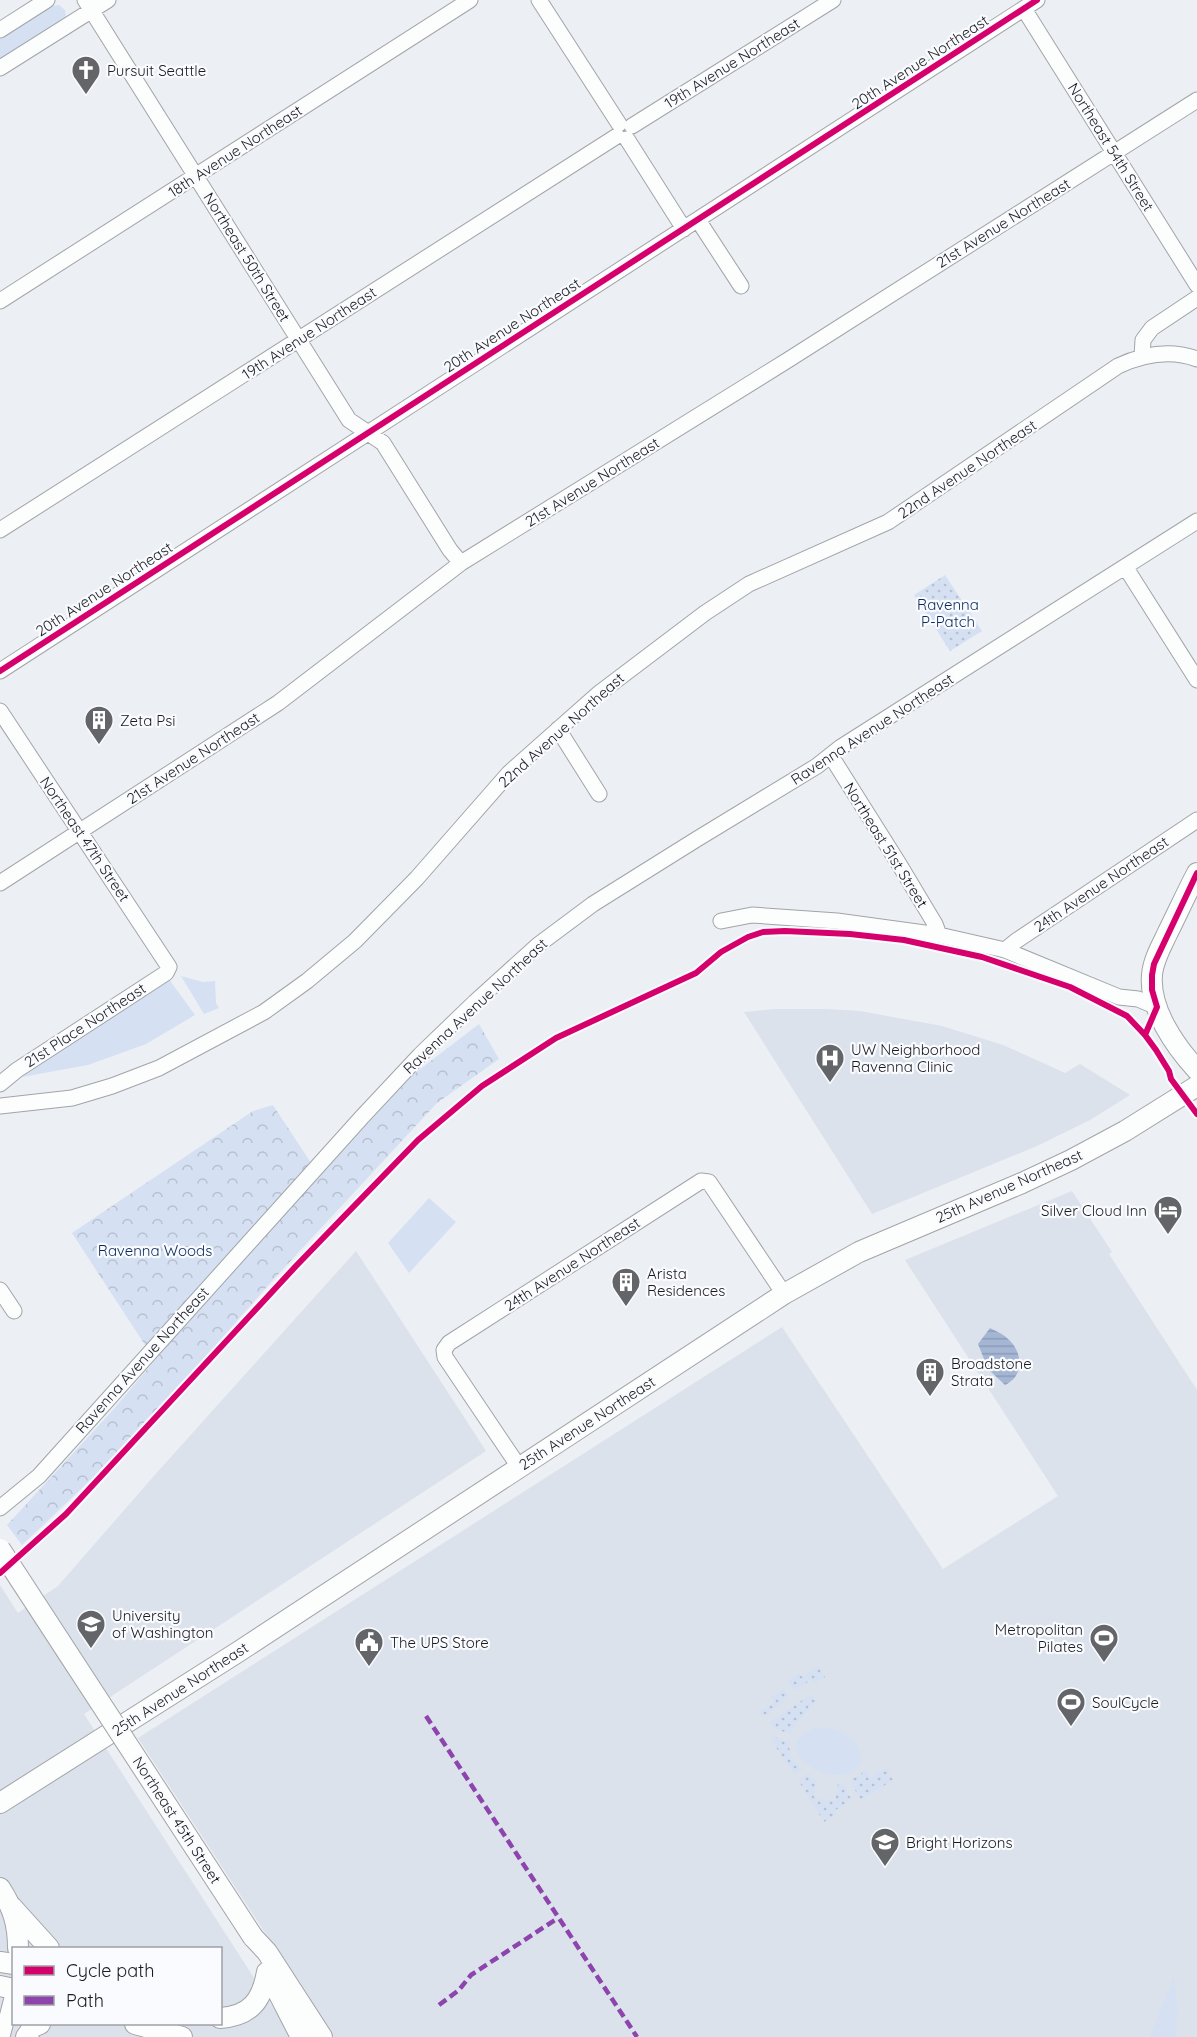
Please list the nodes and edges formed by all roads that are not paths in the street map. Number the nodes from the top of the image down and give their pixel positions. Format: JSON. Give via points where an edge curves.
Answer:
{"nodes":[{"id":1,"x":47,"y":0,"type":"edge"},
{"id":2,"x":108,"y":0,"type":"edge"},
{"id":3,"x":470,"y":0,"type":"edge"},
{"id":4,"x":539,"y":0,"type":"edge"},
{"id":5,"x":833,"y":0,"type":"edge"},
{"id":6,"x":1037,"y":0,"type":"edge"},
{"id":7,"x":88,"y":5,"type":"edge"},
{"id":8,"x":1024,"y":9,"type":"junction"},
{"id":9,"x":0,"y":30,"type":"edge"},
{"id":10,"x":0,"y":68,"type":"edge"},
{"id":11,"x":1197,"y":100,"type":"edge"},
{"id":12,"x":624,"y":131,"type":"junction"},
{"id":13,"x":1114,"y":153,"type":"junction"},
{"id":14,"x":196,"y":176,"type":"junction"},
{"id":15,"x":698,"y":220,"type":"junction"},
{"id":16,"x":684,"y":229,"type":"junction"},
{"id":17,"x":1197,"y":285,"type":"edge"},
{"id":18,"x":741,"y":286,"type":"dead end"},
{"id":19,"x":1197,"y":298,"type":"edge"},
{"id":20,"x":0,"y":301,"type":"edge"},
{"id":21,"x":299,"y":339,"type":"junction"},
{"id":22,"x":1142,"y":356,"type":"junction"},
{"id":23,"x":1197,"y":359,"type":"edge"},
{"id":24,"x":368,"y":432,"type":"junction"},
{"id":25,"x":1197,"y":521,"type":"edge"},
{"id":26,"x":0,"y":530,"type":"edge"},
{"id":27,"x":460,"y":562,"type":"junction"},
{"id":28,"x":1126,"y":568,"type":"junction"},
{"id":29,"x":0,"y":672,"type":"edge"},
{"id":30,"x":1197,"y":680,"type":"edge"},
{"id":31,"x":0,"y":711,"type":"edge"},
{"id":32,"x":558,"y":729,"type":"junction"},
{"id":33,"x":831,"y":756,"type":"junction"},
{"id":34,"x":599,"y":794,"type":"dead end"},
{"id":35,"x":1197,"y":820,"type":"edge"},
{"id":36,"x":80,"y":831,"type":"junction"},
{"id":37,"x":1197,"y":873,"type":"edge"},
{"id":38,"x":0,"y":883,"type":"edge"},
{"id":39,"x":721,"y":921,"type":"dead end"},
{"id":40,"x":939,"y":935,"type":"junction"},
{"id":41,"x":1005,"y":950,"type":"junction"},
{"id":42,"x":169,"y":967,"type":"joint"},
{"id":43,"x":1157,"y":1007,"type":"junction"},
{"id":44,"x":1197,"y":1070,"type":"edge"},
{"id":45,"x":0,"y":1084,"type":"edge"},
{"id":46,"x":1197,"y":1086,"type":"edge"},
{"id":47,"x":0,"y":1106,"type":"edge"},
{"id":48,"x":0,"y":1290,"type":"edge"},
{"id":49,"x":784,"y":1294,"type":"junction"},
{"id":50,"x":14,"y":1311,"type":"dead end"},
{"id":51,"x":519,"y":1467,"type":"junction"},
{"id":52,"x":0,"y":1508,"type":"edge"},
{"id":53,"x":0,"y":1549,"type":"edge"},
{"id":54,"x":0,"y":1803,"type":"edge"},
{"id":55,"x":0,"y":1888,"type":"edge"},
{"id":56,"x":12,"y":1907,"type":"junction"},
{"id":57,"x":253,"y":1937,"type":"junction"},
{"id":58,"x":18,"y":1947,"type":"edge"},
{"id":59,"x":49,"y":1947,"type":"edge"},
{"id":60,"x":267,"y":1972,"type":"junction"},
{"id":61,"x":12,"y":1997,"type":"edge"},
{"id":62,"x":222,"y":2018,"type":"edge"},
{"id":63,"x":37,"y":2025,"type":"edge"},
{"id":64,"x":139,"y":2025,"type":"edge"},
{"id":65,"x":177,"y":2025,"type":"edge"},
{"id":66,"x":2,"y":2037,"type":"edge"},
{"id":67,"x":26,"y":2037,"type":"edge"},
{"id":68,"x":182,"y":2037,"type":"edge"},
{"id":69,"x":195,"y":2037,"type":"edge"},
{"id":70,"x":301,"y":2037,"type":"edge"},
{"id":71,"x":322,"y":2037,"type":"edge"}],
"edges":[{"from":1,"to":9,"type":"street"},
{"from":2,"to":7,"type":"street"},
{"from":3,"to":14,"type":"street","name":"18th Avenue Northeast"},
{"from":4,"to":12,"type":"street"},
{"from":5,"to":12,"type":"street","name":"19th Avenue Northeast"},
{"from":6,"to":8,"type":"street","name":"20th Avenue Northeast"},
{"from":7,"to":10,"type":"street"},
{"from":7,"to":14,"type":"street","name":"Northeast 50th Street"},
{"from":8,"to":13,"type":"street","name":"Northeast 54th Street"},
{"from":8,"to":15,"type":"street","name":"20th Avenue Northeast"},
{"from":11,"to":13,"type":"street","name":"21st Avenue Northeast"},
{"from":12,"to":16,"type":"street"},
{"from":12,"to":21,"type":"street","name":"19th Avenue Northeast"},
{"from":13,"to":17,"type":"street","name":"Northeast 54th Street"},
{"from":13,"to":27,"type":"street","name":"21st Avenue Northeast"},
{"from":14,"to":20,"type":"street","name":"18th Avenue Northeast"},
{"from":14,"to":21,"type":"street","name":"Northeast 50th Street"},
{"from":15,"to":16,"type":"street","name":"20th Avenue Northeast"},
{"from":15,"to":18,"type":"street"},
{"from":16,"to":24,"type":"street","name":"20th Avenue Northeast"},
{"from":19,"to":22,"type":"street","via":[[1152,328],[1143,340]]},
{"from":21,"to":24,"type":"street","name":"Northeast 50th Street","via":[[349,420]]},
{"from":21,"to":26,"type":"street","name":"19th Avenue Northeast"},
{"from":22,"to":23,"type":"street","name":"22nd Avenue Northeast","via":[[1175,353]]},
{"from":22,"to":32,"type":"street","name":"22nd Avenue Northeast","via":[[1110,371],[888,522],[749,584],[598,694]]},
{"from":24,"to":27,"type":"street","name":"Northeast 50th Street","via":[[383,443]]},
{"from":24,"to":29,"type":"street","name":"20th Avenue Northeast"},
{"from":25,"to":28,"type":"street","name":"Ravenna Avenue Northeast"},
{"from":27,"to":36,"type":"street","name":"21st Avenue Northeast","via":[[278,703]]},
{"from":28,"to":30,"type":"street"},
{"from":28,"to":33,"type":"street","name":"Ravenna Avenue Northeast"},
{"from":31,"to":36,"type":"street","name":"Northeast 47th Street"},
{"from":32,"to":34,"type":"street"},
{"from":32,"to":47,"type":"street","name":"22nd Avenue Northeast","via":[[509,773],[356,942],[264,1012],[159,1068],[112,1086],[72,1098]]},
{"from":33,"to":40,"type":"street","name":"Northeast 51st Street"},
{"from":33,"to":52,"type":"street","name":"Ravenna Avenue Northeast","via":[[593,904],[491,987],[362,1117],[39,1476]]},
{"from":35,"to":41,"type":"street","name":"24th Avenue Northeast"},
{"from":36,"to":38,"type":"street","name":"21st Avenue Northeast"},
{"from":36,"to":42,"type":"street","name":"Northeast 47th Street"},
{"from":37,"to":43,"type":"main road","via":[[1154,964],[1152,990]]},
{"from":39,"to":40,"type":"street","via":[[762,915]]},
{"from":40,"to":41,"type":"street"},
{"from":41,"to":43,"type":"street","via":[[1119,998],[1138,999]]},
{"from":42,"to":45,"type":"street","name":"21st Place Northeast","via":[[166,973]]},
{"from":43,"to":44,"type":"main road"},
{"from":46,"to":49,"type":"main road","name":"25th Avenue Northeast","via":[[1071,1160],[859,1252]]},
{"from":48,"to":50,"type":"street"},
{"from":49,"to":51,"type":"main road","name":"25th Avenue Northeast"},
{"from":49,"to":51,"type":"street","name":"24th Avenue Northeast","via":[[705,1181],[449,1343],[445,1357]]},
{"from":51,"to":54,"type":"main road","name":"25th Avenue Northeast"},
{"from":53,"to":57,"type":"main road","name":"Northeast 45th Street","bridge":true},
{"from":55,"to":56,"type":"main road"},
{"from":56,"to":58,"type":"main road"},
{"from":56,"to":59,"type":"main road"},
{"from":57,"to":60,"type":"main road","name":"Northeast 45th Street"},
{"from":57,"to":71,"type":"main road","via":[[267,1952]]},
{"from":60,"to":62,"type":"main road","via":[[258,2001],[236,2016]]},
{"from":60,"to":70,"type":"main road","name":"Northeast 45th Street"},
{"from":61,"to":66,"type":"street"},
{"from":63,"to":67,"type":"main road"},
{"from":64,"to":68,"type":"main road"},
{"from":65,"to":69,"type":"main road"}]}
